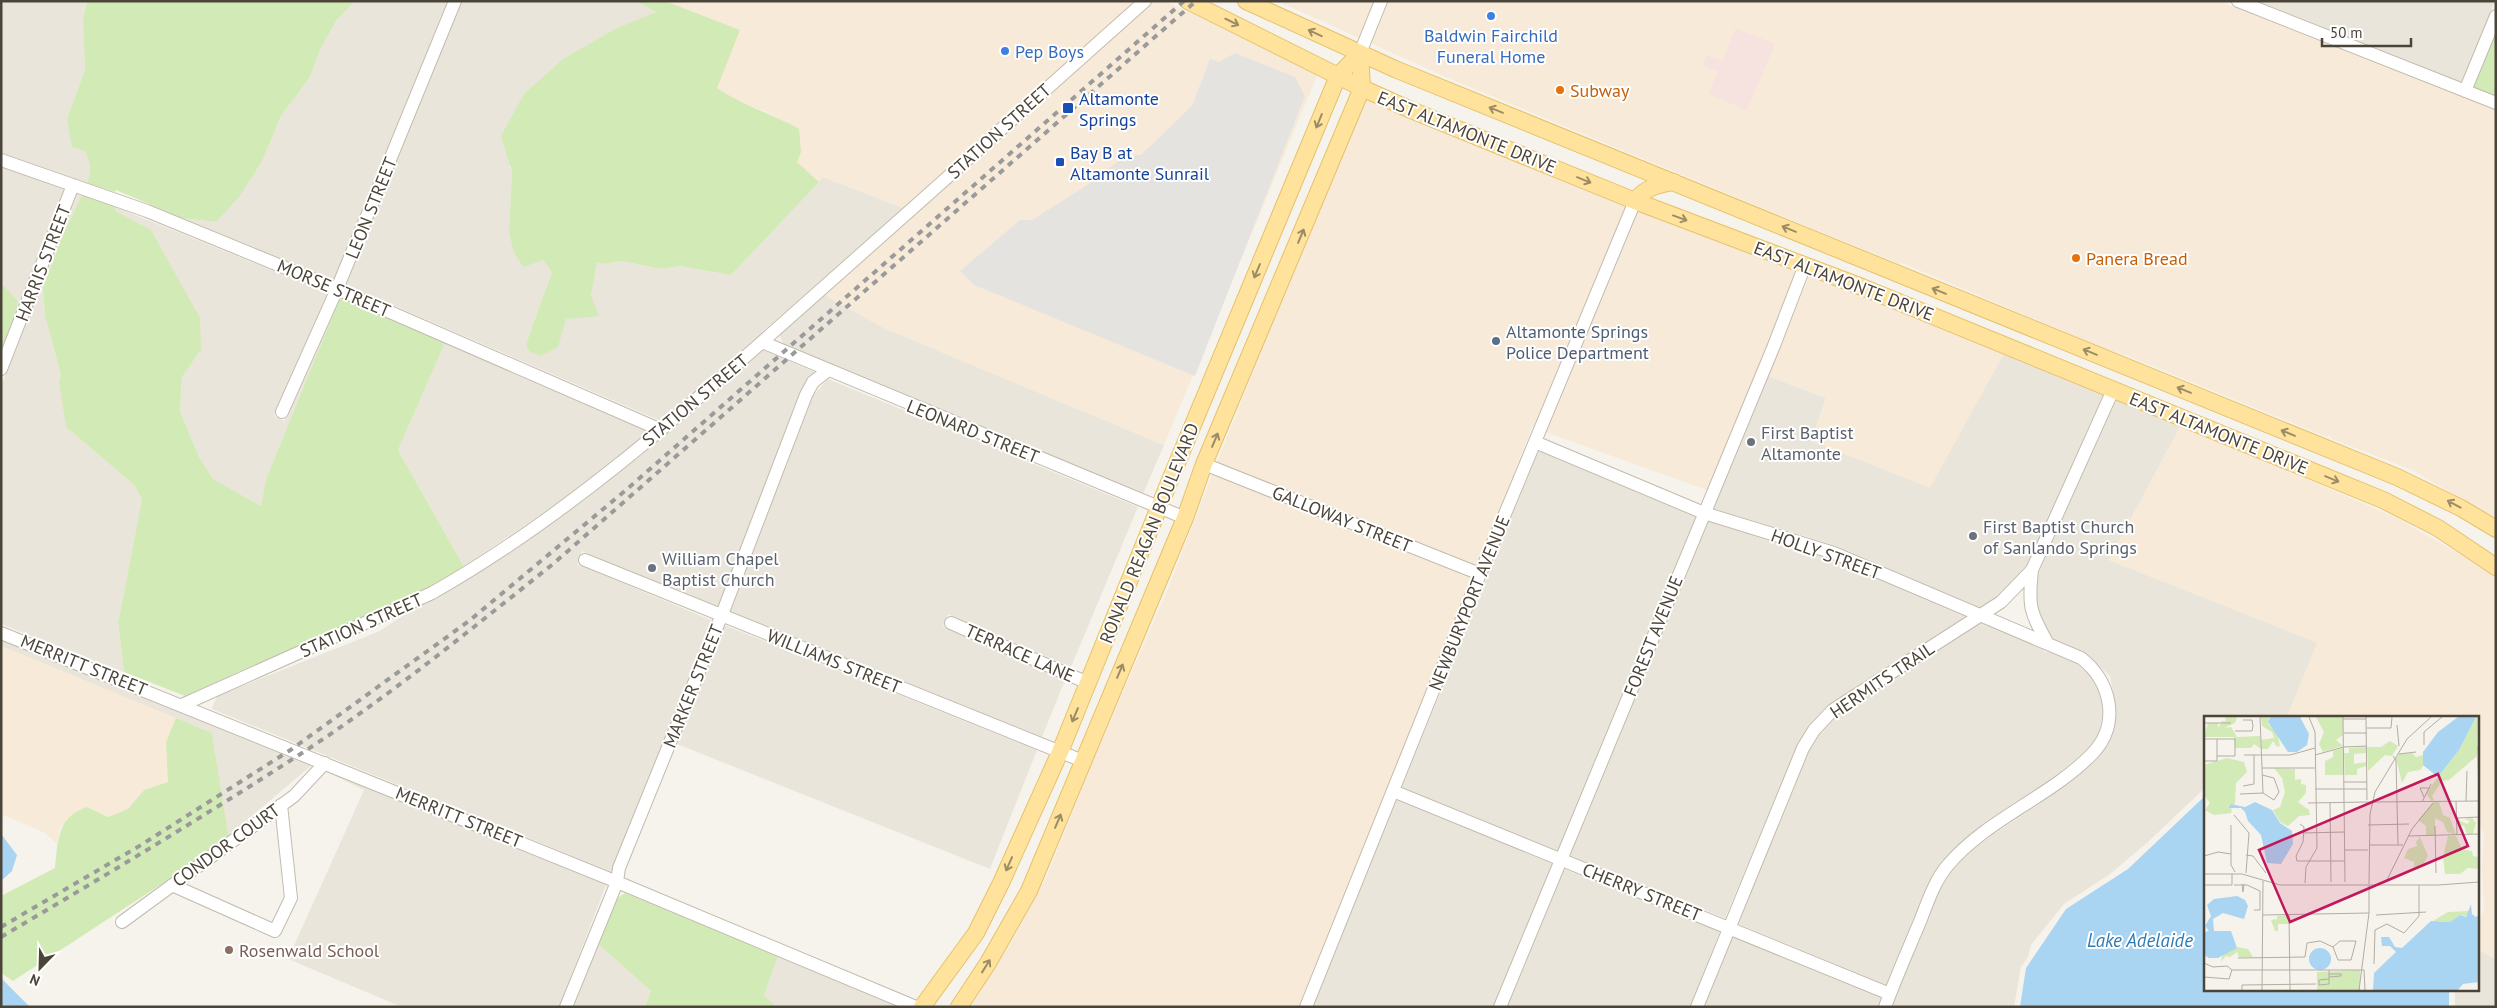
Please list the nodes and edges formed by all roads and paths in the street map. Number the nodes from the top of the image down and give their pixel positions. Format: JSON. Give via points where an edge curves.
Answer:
{"nodes":[{"id":1,"x":455,"y":1,"type":"edge"},
{"id":2,"x":1145,"y":1,"type":"edge"},
{"id":3,"x":1188,"y":1,"type":"edge"},
{"id":4,"x":1246,"y":1,"type":"edge"},
{"id":5,"x":1381,"y":1,"type":"edge"},
{"id":6,"x":2238,"y":1,"type":"edge"},
{"id":7,"x":2496,"y":16,"type":"edge"},
{"id":8,"x":1360,"y":53,"type":"junction"},
{"id":9,"x":1338,"y":76,"type":"junction"},
{"id":10,"x":1362,"y":88,"type":"junction"},
{"id":11,"x":2465,"y":91,"type":"junction"},
{"id":12,"x":2496,"y":103,"type":"edge"},
{"id":13,"x":1,"y":160,"type":"edge"},
{"id":14,"x":1674,"y":182,"type":"junction"},
{"id":15,"x":74,"y":185,"type":"junction"},
{"id":16,"x":1635,"y":201,"type":"junction"},
{"id":17,"x":1805,"y":265,"type":"junction"},
{"id":18,"x":1903,"y":276,"type":"junction"},
{"id":19,"x":1862,"y":287,"type":"junction"},
{"id":20,"x":337,"y":289,"type":"junction"},
{"id":21,"x":762,"y":342,"type":"junction"},
{"id":22,"x":2126,"y":367,"type":"junction"},
{"id":23,"x":1,"y":370,"type":"edge"},
{"id":24,"x":827,"y":370,"type":"junction"},
{"id":25,"x":2151,"y":377,"type":"junction"},
{"id":26,"x":2085,"y":378,"type":"junction"},
{"id":27,"x":2113,"y":390,"type":"junction"},
{"id":28,"x":282,"y":412,"type":"dead end"},
{"id":29,"x":661,"y":430,"type":"junction"},
{"id":30,"x":1535,"y":442,"type":"junction"},
{"id":31,"x":2318,"y":445,"type":"junction"},
{"id":32,"x":2287,"y":460,"type":"junction"},
{"id":33,"x":1204,"y":464,"type":"junction"},
{"id":34,"x":1158,"y":508,"type":"junction"},
{"id":35,"x":1704,"y":512,"type":"junction"},
{"id":36,"x":1185,"y":518,"type":"junction"},
{"id":37,"x":2496,"y":528,"type":"edge"},
{"id":38,"x":585,"y":560,"type":"dead end"},
{"id":39,"x":2496,"y":567,"type":"edge"},
{"id":40,"x":2032,"y":570,"type":"junction"},
{"id":41,"x":1480,"y":574,"type":"junction"},
{"id":42,"x":721,"y":616,"type":"junction"},
{"id":43,"x":1979,"y":616,"type":"junction"},
{"id":44,"x":951,"y":623,"type":"dead end"},
{"id":45,"x":1,"y":633,"type":"edge"},
{"id":46,"x":2048,"y":644,"type":"junction"},
{"id":47,"x":1088,"y":683,"type":"junction"},
{"id":48,"x":182,"y":705,"type":"junction"},
{"id":49,"x":1060,"y":752,"type":"junction"},
{"id":50,"x":1083,"y":760,"type":"junction"},
{"id":51,"x":326,"y":762,"type":"junction"},
{"id":52,"x":1394,"y":792,"type":"junction"},
{"id":53,"x":281,"y":805,"type":"junction"},
{"id":54,"x":1561,"y":860,"type":"junction"},
{"id":55,"x":617,"y":882,"type":"junction"},
{"id":56,"x":172,"y":885,"type":"junction"},
{"id":57,"x":122,"y":922,"type":"dead end"},
{"id":58,"x":1728,"y":927,"type":"junction"},
{"id":59,"x":1890,"y":994,"type":"junction"},
{"id":60,"x":566,"y":1007,"type":"edge"},
{"id":61,"x":916,"y":1007,"type":"edge"},
{"id":62,"x":922,"y":1007,"type":"edge"},
{"id":63,"x":958,"y":1007,"type":"edge"},
{"id":64,"x":1306,"y":1007,"type":"edge"},
{"id":65,"x":1500,"y":1007,"type":"edge"},
{"id":66,"x":1697,"y":1007,"type":"edge"},
{"id":67,"x":1884,"y":1007,"type":"edge"}],
"edges":[{"from":1,"to":20,"type":"street","name":"LEON STREET"},
{"from":2,"to":21,"type":"street","name":"STATION STREET"},
{"from":3,"to":9,"type":"main road","name":"EAST ALTAMONTE DRIVE","one_way":true},
{"from":8,"to":4,"type":"main road","name":"EAST ALTAMONTE DRIVE","one_way":true},
{"from":5,"to":8,"type":"street","name":"RONALD REAGAN BOULEVARD"},
{"from":6,"to":11,"type":"street"},
{"from":7,"to":11,"type":"street"},
{"from":8,"to":9,"type":"main road","name":"RONALD REAGAN BOULEVARD"},
{"from":8,"to":10,"type":"main road","name":"RONALD REAGAN BOULEVARD"},
{"from":14,"to":8,"type":"main road","name":"EAST ALTAMONTE DRIVE","one_way":true},
{"from":9,"to":10,"type":"main road","name":"EAST ALTAMONTE DRIVE"},
{"from":9,"to":34,"type":"main road","name":"RONALD REAGAN BOULEVARD","one_way":true},
{"from":10,"to":16,"type":"main road","name":"EAST ALTAMONTE DRIVE","one_way":true},
{"from":33,"to":10,"type":"main road","name":"RONALD REAGAN BOULEVARD","one_way":true},
{"from":11,"to":12,"type":"street"},
{"from":13,"to":15,"type":"street","name":"MORSE STREET"},
{"from":14,"to":16,"type":"main road","via":[[1654,186]]},
{"from":18,"to":14,"type":"main road","name":"EAST ALTAMONTE DRIVE","one_way":true},
{"from":15,"to":20,"type":"street","name":"MORSE STREET","via":[[147,211]]},
{"from":15,"to":23,"type":"street","name":"HARRIS STREET"},
{"from":16,"to":17,"type":"main road","name":"EAST ALTAMONTE DRIVE","one_way":true},
{"from":16,"to":30,"type":"street","name":"NEWBURYPORT AVENUE"},
{"from":17,"to":19,"type":"main road","name":"EAST ALTAMONTE DRIVE"},
{"from":17,"to":35,"type":"street","name":"FOREST AVENUE"},
{"from":18,"to":19,"type":"main road","via":[[1884,286]]},
{"from":22,"to":18,"type":"main road","name":"EAST ALTAMONTE DRIVE","one_way":true},
{"from":19,"to":26,"type":"main road","name":"EAST ALTAMONTE DRIVE"},
{"from":20,"to":28,"type":"street","name":"LEON STREET"},
{"from":20,"to":29,"type":"street","name":"MORSE STREET"},
{"from":21,"to":24,"type":"street","name":"LEONARD STREET"},
{"from":21,"to":29,"type":"street","name":"STATION STREET"},
{"from":22,"to":25,"type":"main road","name":"EAST ALTAMONTE DRIVE"},
{"from":22,"to":26,"type":"main road","via":[[2104,377]]},
{"from":24,"to":34,"type":"street","name":"LEONARD STREET"},
{"from":24,"to":42,"type":"street","name":"MARKER STREET","via":[[806,395]]},
{"from":25,"to":27,"type":"main road","via":[[2131,380]]},
{"from":31,"to":25,"type":"main road","name":"EAST ALTAMONTE DRIVE","one_way":true},
{"from":26,"to":27,"type":"main road","name":"EAST ALTAMONTE DRIVE"},
{"from":27,"to":32,"type":"main road","name":"EAST ALTAMONTE DRIVE"},
{"from":27,"to":40,"type":"street","name":"HERMITS TRAIL"},
{"from":29,"to":48,"type":"street","name":"STATION STREET","via":[[580,495],[455,580],[410,604]]},
{"from":30,"to":35,"type":"street","name":"HOLLY STREET"},
{"from":30,"to":41,"type":"street","name":"NEWBURYPORT AVENUE"},
{"from":31,"to":32,"type":"main road","via":[[2308,457]]},
{"from":37,"to":31,"type":"main road","name":"EAST ALTAMONTE DRIVE","one_way":true,"via":[[2424,489]]},
{"from":32,"to":39,"type":"main road","name":"EAST ALTAMONTE DRIVE","one_way":true,"via":[[2402,509],[2451,536]]},
{"from":33,"to":36,"type":"main road","name":"RONALD REAGAN BOULEVARD"},
{"from":33,"to":41,"type":"street","name":"GALLOWAY STREET"},
{"from":34,"to":36,"type":"street","name":"LEONARD STREET"},
{"from":34,"to":47,"type":"main road","name":"RONALD REAGAN BOULEVARD"},
{"from":35,"to":43,"type":"street","name":"HOLLY STREET","via":[[1834,553]]},
{"from":35,"to":54,"type":"street","name":"FOREST AVENUE"},
{"from":50,"to":36,"type":"main road","name":"RONALD REAGAN BOULEVARD","one_way":true},
{"from":38,"to":42,"type":"street","name":"WILLIAMS STREET"},
{"from":40,"to":43,"type":"street","name":"HERMITS TRAIL","via":[[2007,596]]},
{"from":40,"to":46,"type":"street","via":[[2029,598],[2034,618]]},
{"from":41,"to":52,"type":"street","name":"NEWBURYPORT AVENUE"},
{"from":42,"to":49,"type":"street","name":"WILLIAMS STREET"},
{"from":42,"to":55,"type":"street","name":"MARKER STREET","via":[[619,868]]},
{"from":43,"to":46,"type":"street","name":"HOLLY STREET"},
{"from":43,"to":58,"type":"street","name":"HERMITS TRAIL","via":[[1833,710],[1814,730]]},
{"from":44,"to":47,"type":"street","name":"TERRACE LANE"},
{"from":45,"to":48,"type":"street","name":"MERRITT STREET"},
{"from":46,"to":59,"type":"street","name":"HOLLY STREET","via":[[2081,658],[2105,684],[2108,720],[2104,738],[2093,753],[2039,797],[1966,846],[1946,866]]},
{"from":47,"to":49,"type":"main road","name":"RONALD REAGAN BOULEVARD","one_way":true},
{"from":48,"to":51,"type":"street","name":"MERRITT STREET"},
{"from":49,"to":50,"type":"street","name":"WILLIAMS STREET"},
{"from":49,"to":62,"type":"main road","name":"RONALD REAGAN BOULEVARD","one_way":true,"via":[[976,933]]},
{"from":63,"to":50,"type":"main road","name":"RONALD REAGAN BOULEVARD","one_way":true,"via":[[988,963],[1029,891]]},
{"from":51,"to":53,"type":"street","name":"CONDOR COURT"},
{"from":51,"to":55,"type":"street","name":"MERRITT STREET"},
{"from":52,"to":54,"type":"street","name":"CHERRY STREET"},
{"from":52,"to":64,"type":"street","name":"NEWBURYPORT AVENUE"},
{"from":53,"to":56,"type":"street","name":"CONDOR COURT"},
{"from":53,"to":56,"type":"street","via":[[292,898],[275,931]]},
{"from":54,"to":58,"type":"street","name":"CHERRY STREET"},
{"from":54,"to":65,"type":"street","name":"FOREST AVENUE"},
{"from":55,"to":60,"type":"street","name":"MARKER STREET"},
{"from":55,"to":61,"type":"street","name":"MERRITT STREET"},
{"from":56,"to":57,"type":"street","name":"CONDOR COURT"},
{"from":58,"to":59,"type":"street","name":"CHERRY STREET"},
{"from":58,"to":66,"type":"street","name":"HERMITS TRAIL"},
{"from":59,"to":67,"type":"street"}]}
